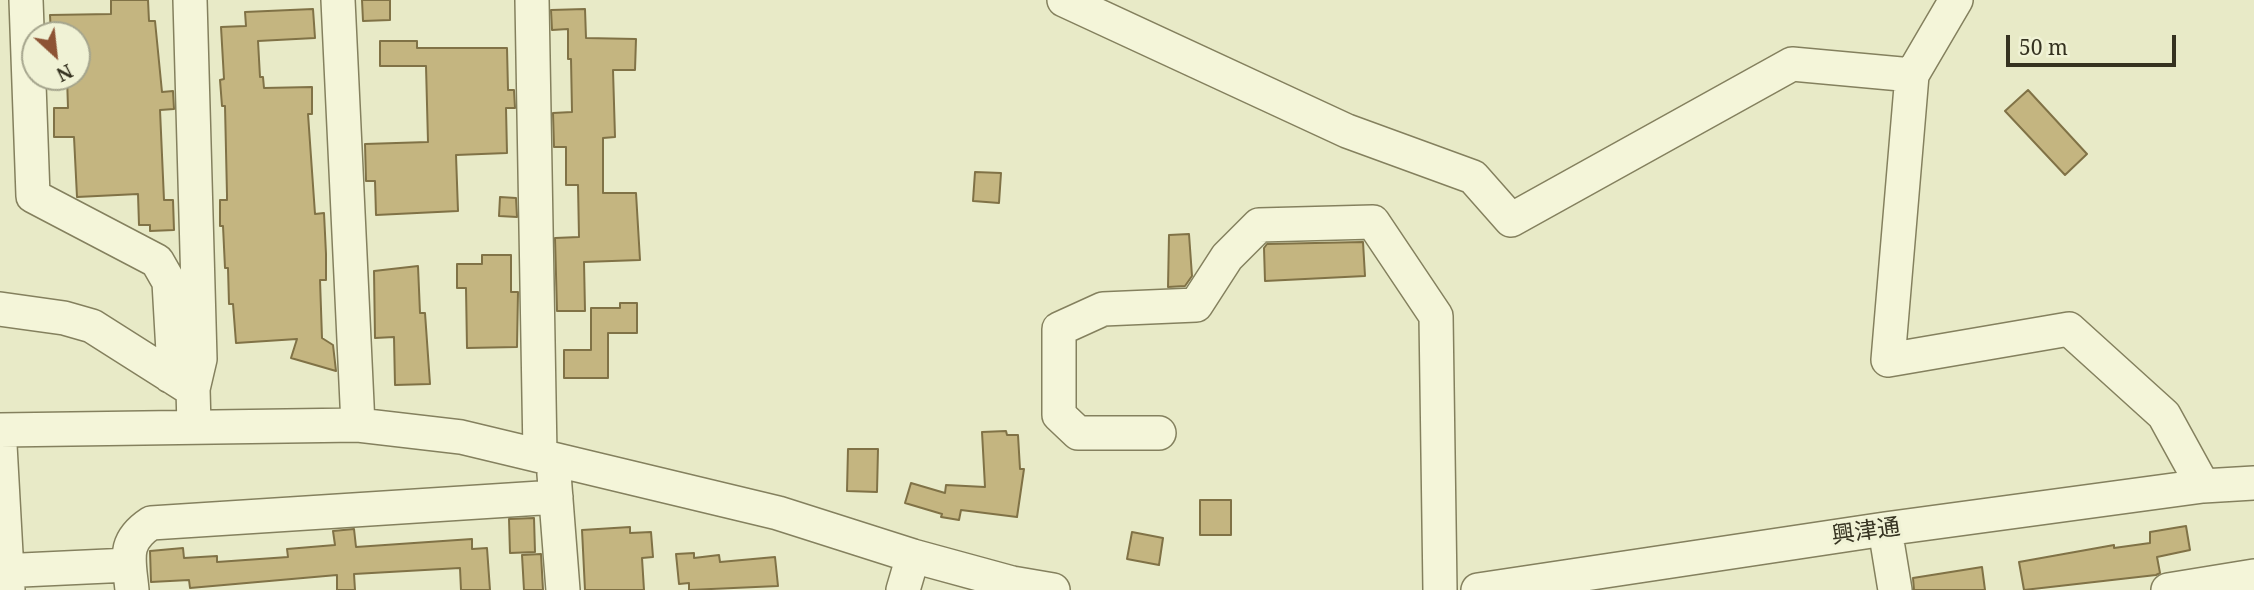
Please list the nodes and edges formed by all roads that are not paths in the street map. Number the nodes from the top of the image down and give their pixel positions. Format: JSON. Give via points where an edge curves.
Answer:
{"nodes":[{"id":1,"x":26,"y":0,"type":"edge"},
{"id":2,"x":190,"y":0,"type":"edge"},
{"id":3,"x":338,"y":0,"type":"edge"},
{"id":4,"x":532,"y":0,"type":"edge"},
{"id":5,"x":1064,"y":0,"type":"edge"},
{"id":6,"x":1956,"y":0,"type":"edge"},
{"id":7,"x":1912,"y":75,"type":"junction"},
{"id":8,"x":0,"y":309,"type":"edge"},
{"id":9,"x":182,"y":382,"type":"junction"},
{"id":10,"x":358,"y":425,"type":"junction"},
{"id":11,"x":194,"y":426,"type":"junction"},
{"id":12,"x":0,"y":430,"type":"edge"},
{"id":13,"x":1159,"y":433,"type":"dead end"},
{"id":14,"x":0,"y":445,"type":"edge"},
{"id":15,"x":546,"y":456,"type":"junction"},
{"id":16,"x":2254,"y":483,"type":"edge"},
{"id":17,"x":2203,"y":486,"type":"junction"},
{"id":18,"x":556,"y":497,"type":"junction"},
{"id":19,"x":1885,"y":529,"type":"junction"},
{"id":20,"x":913,"y":555,"type":"junction"},
{"id":21,"x":2254,"y":576,"type":"edge"},
{"id":22,"x":5,"y":577,"type":"edge"},
{"id":23,"x":131,"y":577,"type":"edge"},
{"id":24,"x":563,"y":590,"type":"edge"},
{"id":25,"x":904,"y":590,"type":"edge"},
{"id":26,"x":1053,"y":590,"type":"edge"},
{"id":27,"x":1440,"y":590,"type":"edge"},
{"id":28,"x":1478,"y":590,"type":"edge"},
{"id":29,"x":1895,"y":590,"type":"edge"},
{"id":30,"x":2168,"y":590,"type":"edge"}],
"edges":[{"from":1,"to":9,"type":"street","via":[[33,196],[157,261],[169,282],[173,352]]},
{"from":2,"to":9,"type":"street","via":[[200,359]]},
{"from":3,"to":10,"type":"street"},
{"from":4,"to":15,"type":"street"},
{"from":5,"to":7,"type":"street","via":[[1348,131],[1473,177],[1511,220],[1791,64]]},
{"from":6,"to":7,"type":"street"},
{"from":7,"to":17,"type":"street","via":[[1888,360],[2069,329],[2164,415]]},
{"from":8,"to":9,"type":"street","via":[[64,317],[92,326]]},
{"from":9,"to":11,"type":"street"},
{"from":10,"to":11,"type":"street"},
{"from":10,"to":15,"type":"street","via":[[461,437]]},
{"from":11,"to":12,"type":"street"},
{"from":13,"to":27,"type":"street","via":[[1078,433],[1059,415],[1059,330],[1103,309],[1196,305],[1227,257],[1259,225],[1373,222],[1436,316]]},
{"from":14,"to":22,"type":"street"},
{"from":15,"to":18,"type":"street"},
{"from":15,"to":20,"type":"street","via":[[778,513]]},
{"from":16,"to":17,"type":"street","name":"興津通"},
{"from":17,"to":19,"type":"street","name":"興津通"},
{"from":18,"to":23,"type":"street","via":[[151,523],[136,533],[129,547]]},
{"from":18,"to":24,"type":"street"},
{"from":19,"to":28,"type":"street","name":"興津通"},
{"from":19,"to":29,"type":"street"},
{"from":20,"to":25,"type":"street"},
{"from":20,"to":26,"type":"street"},
{"from":21,"to":30,"type":"street"},
{"from":22,"to":23,"type":"street"}]}
